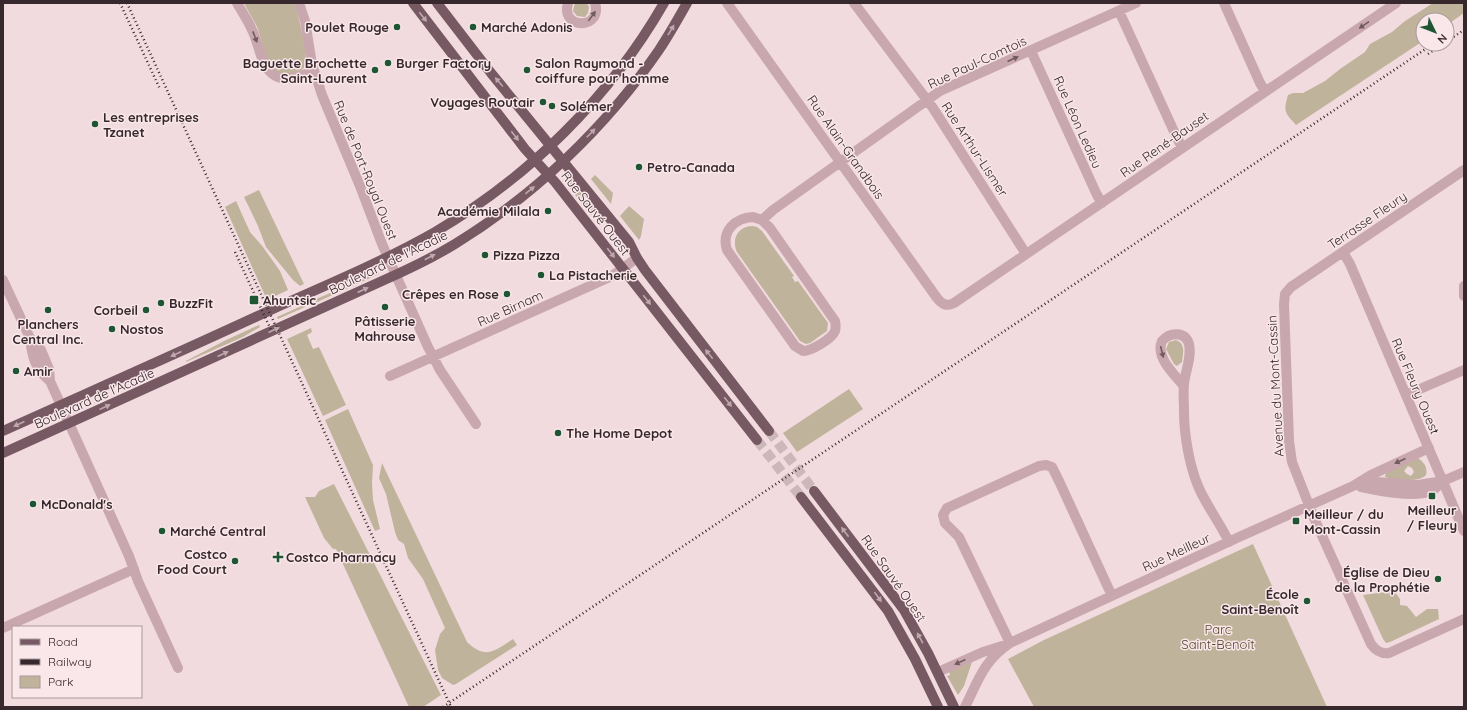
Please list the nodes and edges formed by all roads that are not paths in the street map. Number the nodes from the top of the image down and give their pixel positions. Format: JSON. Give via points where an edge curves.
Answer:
{"nodes":[{"id":1,"x":237,"y":3,"type":"edge"},
{"id":2,"x":300,"y":3,"type":"edge"},
{"id":3,"x":413,"y":3,"type":"edge"},
{"id":4,"x":437,"y":3,"type":"edge"},
{"id":5,"x":568,"y":3,"type":"edge"},
{"id":6,"x":595,"y":3,"type":"edge"},
{"id":7,"x":664,"y":3,"type":"edge"},
{"id":8,"x":687,"y":3,"type":"edge"},
{"id":9,"x":727,"y":3,"type":"edge"},
{"id":10,"x":854,"y":3,"type":"edge"},
{"id":11,"x":1136,"y":3,"type":"edge"},
{"id":12,"x":1224,"y":3,"type":"edge"},
{"id":13,"x":1396,"y":3,"type":"edge"},
{"id":14,"x":1119,"y":11,"type":"junction"},
{"id":15,"x":1031,"y":50,"type":"junction"},
{"id":16,"x":314,"y":72,"type":"junction"},
{"id":17,"x":1265,"y":91,"type":"junction"},
{"id":18,"x":927,"y":100,"type":"junction"},
{"id":19,"x":550,"y":144,"type":"junction"},
{"id":20,"x":1182,"y":147,"type":"junction"},
{"id":21,"x":535,"y":159,"type":"junction"},
{"id":22,"x":563,"y":160,"type":"junction"},
{"id":23,"x":840,"y":162,"type":"junction"},
{"id":24,"x":1464,"y":170,"type":"edge"},
{"id":25,"x":548,"y":174,"type":"junction"},
{"id":26,"x":1102,"y":203,"type":"junction"},
{"id":27,"x":762,"y":220,"type":"junction"},
{"id":28,"x":1343,"y":252,"type":"junction"},
{"id":29,"x":1026,"y":254,"type":"junction"},
{"id":30,"x":387,"y":256,"type":"junction"},
{"id":31,"x":637,"y":258,"type":"junction"},
{"id":32,"x":623,"y":269,"type":"junction"},
{"id":33,"x":396,"y":275,"type":"junction"},
{"id":34,"x":3,"y":280,"type":"edge"},
{"id":35,"x":1464,"y":286,"type":"edge"},
{"id":36,"x":1286,"y":291,"type":"joint"},
{"id":37,"x":1464,"y":296,"type":"edge"},
{"id":38,"x":945,"y":305,"type":"joint"},
{"id":39,"x":434,"y":357,"type":"junction"},
{"id":40,"x":1464,"y":370,"type":"edge"},
{"id":41,"x":390,"y":376,"type":"dead end"},
{"id":42,"x":1183,"y":385,"type":"junction"},
{"id":43,"x":1406,"y":395,"type":"junction"},
{"id":44,"x":61,"y":405,"type":"junction"},
{"id":45,"x":69,"y":423,"type":"junction"},
{"id":46,"x":476,"y":424,"type":"dead end"},
{"id":47,"x":3,"y":431,"type":"edge"},
{"id":48,"x":769,"y":431,"type":"tunnel mouth"},
{"id":49,"x":757,"y":440,"type":"tunnel mouth"},
{"id":50,"x":1429,"y":448,"type":"junction"},
{"id":51,"x":3,"y":453,"type":"edge"},
{"id":52,"x":1464,"y":472,"type":"edge"},
{"id":53,"x":1443,"y":481,"type":"junction"},
{"id":54,"x":1354,"y":486,"type":"junction"},
{"id":55,"x":814,"y":491,"type":"tunnel mouth"},
{"id":56,"x":801,"y":497,"type":"tunnel mouth"},
{"id":57,"x":1309,"y":506,"type":"junction"},
{"id":58,"x":1464,"y":531,"type":"edge"},
{"id":59,"x":1229,"y":542,"type":"junction"},
{"id":60,"x":134,"y":570,"type":"junction"},
{"id":61,"x":1112,"y":596,"type":"junction"},
{"id":62,"x":1464,"y":619,"type":"edge"},
{"id":63,"x":3,"y":628,"type":"edge"},
{"id":64,"x":1010,"y":643,"type":"junction"},
{"id":65,"x":178,"y":668,"type":"dead end"},
{"id":66,"x":938,"y":672,"type":"junction"},
{"id":67,"x":938,"y":707,"type":"edge"},
{"id":68,"x":954,"y":707,"type":"edge"},
{"id":69,"x":965,"y":707,"type":"edge"}],
"edges":[{"from":1,"to":16,"type":"street","one_way":true,"via":[[253,31],[266,67],[272,74],[288,78]]},
{"from":2,"to":16,"type":"street","name":"Rue de Port-Royal Ouest"},
{"from":3,"to":21,"type":"main road","name":"Rue Sauvé Ouest","one_way":true},
{"from":19,"to":4,"type":"main road","name":"Rue Sauvé Ouest","one_way":true},
{"from":5,"to":6,"type":"street","one_way":true,"via":[[570,18],[582,24],[593,18]]},
{"from":7,"to":19,"type":"main road","name":"Boulevard de l'Acadie","via":[[614,76],[582,114]]},
{"from":22,"to":8,"type":"main road","name":"Boulevard de l'Acadie","one_way":true,"via":[[598,126],[629,90],[659,50]]},
{"from":9,"to":23,"type":"street","name":"Rue Alain-Grandbois"},
{"from":10,"to":18,"type":"street","name":"Rue Arthur-Lismer"},
{"from":11,"to":14,"type":"street","name":"Rue Paul-Comtois"},
{"from":12,"to":17,"type":"street"},
{"from":13,"to":17,"type":"street","name":"Rue René-Bauset","one_way":true},
{"from":14,"to":15,"type":"street","name":"Rue Paul-Comtois"},
{"from":14,"to":20,"type":"street"},
{"from":18,"to":15,"type":"street","name":"Rue Paul-Comtois","one_way":true},
{"from":15,"to":26,"type":"street","name":"Rue Léon Ledieu","via":[[1096,195]]},
{"from":16,"to":30,"type":"street","name":"Rue de Port-Royal Ouest"},
{"from":17,"to":20,"type":"street","name":"Rue René-Bauset"},
{"from":18,"to":23,"type":"street","name":"Rue Paul-Comtois"},
{"from":18,"to":29,"type":"street","name":"Rue Arthur-Lismer"},
{"from":19,"to":21,"type":"main road","name":"Boulevard de l'Acadie"},
{"from":19,"to":22,"type":"main road","name":"Rue Sauvé Ouest"},
{"from":20,"to":26,"type":"street","name":"Rue René-Bauset"},
{"from":21,"to":25,"type":"main road","name":"Rue Sauvé Ouest"},
{"from":21,"to":30,"type":"main road","name":"Boulevard de l'Acadie","via":[[464,214]]},
{"from":22,"to":25,"type":"main road","name":"Boulevard de l'Acadie"},
{"from":22,"to":31,"type":"main road","name":"Rue Sauvé Ouest","via":[[629,242]]},
{"from":23,"to":27,"type":"street","name":"Rue Paul-Comtois"},
{"from":23,"to":38,"type":"street","name":"Rue Alain-Grandbois","via":[[937,298]]},
{"from":24,"to":28,"type":"street","name":"Terrasse Fleury"},
{"from":25,"to":32,"type":"main road","name":"Rue Sauvé Ouest","one_way":true},
{"from":33,"to":25,"type":"main road","name":"Boulevard de l'Acadie","one_way":true,"via":[[441,252],[477,229],[510,206]]},
{"from":26,"to":29,"type":"street","name":"Rue René-Bauset"},
{"from":27,"to":27,"type":"street","via":[[749,218],[734,223],[726,235],[727,248],[795,346],[801,351],[808,351],[833,335],[835,321]]},
{"from":28,"to":36,"type":"street","name":"Terrasse Fleury"},
{"from":28,"to":43,"type":"street","name":"Rue Fleury Ouest"},
{"from":29,"to":38,"type":"street","name":"Rue René-Bauset","via":[[954,303]]},
{"from":30,"to":33,"type":"street","name":"Rue de Port-Royal Ouest"},
{"from":30,"to":44,"type":"main road","name":"Boulevard de l'Acadie","one_way":true},
{"from":31,"to":32,"type":"street","name":"Rue Birnam"},
{"from":48,"to":31,"type":"main road","name":"Rue Sauvé Ouest","one_way":true},
{"from":32,"to":39,"type":"street","name":"Rue Birnam"},
{"from":32,"to":49,"type":"main road","name":"Rue Sauvé Ouest","one_way":true},
{"from":33,"to":39,"type":"street","name":"Rue de Port-Royal Ouest"},
{"from":45,"to":33,"type":"main road","name":"Boulevard de l'Acadie","one_way":true},
{"from":34,"to":44,"type":"street","via":[[30,338],[41,350],[49,369],[50,381]]},
{"from":35,"to":37,"type":"street"},
{"from":36,"to":57,"type":"street","name":"Avenue du Mont-Cassin","via":[[1284,304],[1289,448],[1293,466]]},
{"from":39,"to":41,"type":"street","name":"Rue Birnam"},
{"from":39,"to":46,"type":"street","name":"Rue de Port-Royal Ouest"},
{"from":40,"to":43,"type":"street"},
{"from":42,"to":42,"type":"street","one_way":true,"via":[[1189,354],[1188,344],[1182,336],[1170,335],[1162,341],[1160,350],[1165,362]]},
{"from":42,"to":59,"type":"street","via":[[1186,438],[1196,481]]},
{"from":43,"to":50,"type":"street","name":"Rue Fleury Ouest"},
{"from":44,"to":45,"type":"street"},
{"from":44,"to":47,"type":"main road","name":"Boulevard de l'Acadie","one_way":true},
{"from":45,"to":51,"type":"main road","name":"Boulevard de l'Acadie"},
{"from":45,"to":60,"type":"street"},
{"from":50,"to":53,"type":"street","name":"Rue Fleury Ouest"},
{"from":50,"to":54,"type":"street","name":"Rue Meilleur","one_way":true,"via":[[1370,475]]},
{"from":52,"to":53,"type":"street"},
{"from":53,"to":54,"type":"street","via":[[1433,491],[1420,493]]},
{"from":53,"to":58,"type":"street","name":"Rue Fleury Ouest"},
{"from":54,"to":57,"type":"street","name":"Rue Meilleur"},
{"from":66,"to":55,"type":"main road","name":"Rue Sauvé Ouest","one_way":true,"via":[[900,604]]},
{"from":56,"to":67,"type":"main road","name":"Rue Sauvé Ouest","one_way":true,"via":[[881,601],[910,650]]},
{"from":57,"to":59,"type":"street","name":"Rue Meilleur"},
{"from":57,"to":62,"type":"street","name":"Avenue du Mont-Cassin","via":[[1367,636],[1379,652],[1395,651]]},
{"from":59,"to":61,"type":"street","name":"Rue Meilleur"},
{"from":60,"to":63,"type":"street"},
{"from":60,"to":65,"type":"street"},
{"from":61,"to":64,"type":"street","name":"Rue Meilleur"},
{"from":61,"to":64,"type":"street","via":[[1060,481],[1052,467],[1038,466],[947,508],[943,515],[945,523],[960,537]]},
{"from":64,"to":66,"type":"street","name":"Rue Meilleur","one_way":true},
{"from":64,"to":69,"type":"street","name":"Rue Meilleur","via":[[987,664]]},
{"from":66,"to":68,"type":"main road","name":"Rue Sauvé Ouest"}]}
